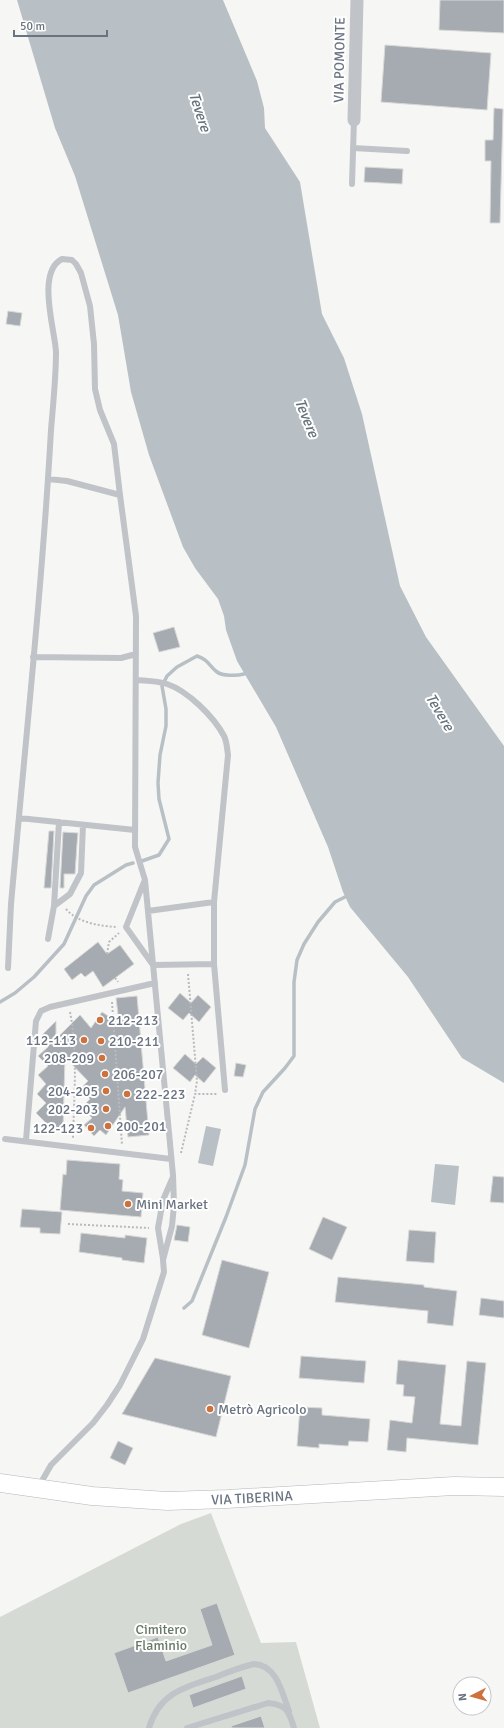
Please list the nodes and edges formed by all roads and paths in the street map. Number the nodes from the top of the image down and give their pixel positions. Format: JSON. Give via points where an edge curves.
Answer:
{"nodes":[{"id":1,"x":357,"y":0,"type":"edge"},
{"id":2,"x":354,"y":120,"type":"joint"},
{"id":3,"x":353,"y":148,"type":"junction"},
{"id":4,"x":407,"y":150,"type":"dead end"},
{"id":5,"x":352,"y":184,"type":"dead end"},
{"id":6,"x":48,"y":479,"type":"junction"},
{"id":7,"x":120,"y":495,"type":"junction"},
{"id":8,"x":136,"y":654,"type":"junction"},
{"id":9,"x":33,"y":657,"type":"junction"},
{"id":10,"x":136,"y":680,"type":"junction"},
{"id":11,"x":19,"y":818,"type":"junction"},
{"id":12,"x":59,"y":822,"type":"junction"},
{"id":13,"x":83,"y":825,"type":"junction"},
{"id":14,"x":135,"y":830,"type":"junction"},
{"id":15,"x":145,"y":880,"type":"junction"},
{"id":16,"x":214,"y":902,"type":"junction"},
{"id":17,"x":54,"y":906,"type":"junction"},
{"id":18,"x":68,"y":911,"type":"dead end"},
{"id":19,"x":148,"y":911,"type":"junction"},
{"id":20,"x":126,"y":927,"type":"junction"},
{"id":21,"x":48,"y":939,"type":"dead end"},
{"id":22,"x":107,"y":954,"type":"dead end"},
{"id":23,"x":214,"y":964,"type":"junction"},
{"id":24,"x":153,"y":965,"type":"junction"},
{"id":25,"x":187,"y":965,"type":"junction"},
{"id":26,"x":8,"y":968,"type":"dead end"},
{"id":27,"x":155,"y":983,"type":"junction"},
{"id":28,"x":111,"y":993,"type":"junction"},
{"id":29,"x":68,"y":1003,"type":"junction"},
{"id":30,"x":225,"y":1090,"type":"joint"},
{"id":31,"x":195,"y":1094,"type":"junction"},
{"id":32,"x":5,"y":1139,"type":"dead end"},
{"id":33,"x":26,"y":1140,"type":"junction"},
{"id":34,"x":73,"y":1146,"type":"junction"},
{"id":35,"x":122,"y":1153,"type":"junction"},
{"id":36,"x":171,"y":1159,"type":"junction"},
{"id":37,"x":173,"y":1175,"type":"junction"},
{"id":38,"x":68,"y":1224,"type":"dead end"},
{"id":39,"x":158,"y":1228,"type":"junction"},
{"id":40,"x":163,"y":1260,"type":"junction"},
{"id":41,"x":0,"y":1483,"type":"edge"},
{"id":42,"x":504,"y":1487,"type":"edge"},
{"id":43,"x":38,"y":1489,"type":"junction"},
{"id":44,"x":289,"y":1711,"type":"junction"},
{"id":45,"x":149,"y":1728,"type":"edge"},
{"id":46,"x":187,"y":1728,"type":"edge"},
{"id":47,"x":294,"y":1728,"type":"edge"}],
"edges":[{"from":1,"to":2,"type":"street","name":"VIA POMONTE"},
{"from":2,"to":3,"type":"lane"},
{"from":3,"to":4,"type":"lane"},
{"from":3,"to":5,"type":"lane"},
{"from":6,"to":7,"type":"lane","via":[[67,481]]},
{"from":6,"to":7,"type":"lane","via":[[56,353],[48,291],[54,265],[62,259],[67,259],[76,264],[81,273],[90,306],[95,389],[100,410],[114,444]]},
{"from":6,"to":9,"type":"lane"},
{"from":7,"to":8,"type":"lane","via":[[136,616]]},
{"from":8,"to":9,"type":"lane","via":[[121,658]]},
{"from":8,"to":10,"type":"lane"},
{"from":9,"to":11,"type":"lane"},
{"from":10,"to":14,"type":"lane"},
{"from":10,"to":16,"type":"lane","via":[[167,684],[180,690],[206,713],[227,743]]},
{"from":11,"to":12,"type":"lane"},
{"from":11,"to":26,"type":"lane"},
{"from":12,"to":13,"type":"lane"},
{"from":12,"to":17,"type":"lane"},
{"from":13,"to":14,"type":"lane"},
{"from":13,"to":17,"type":"lane","via":[[81,873],[70,894]]},
{"from":14,"to":15,"type":"lane","via":[[135,847]]},
{"from":15,"to":19,"type":"lane"},
{"from":15,"to":20,"type":"lane"},
{"from":16,"to":19,"type":"lane"},
{"from":16,"to":23,"type":"lane"},
{"from":17,"to":21,"type":"lane"},
{"from":18,"to":20,"type":"path","via":[[97,926]]},
{"from":19,"to":24,"type":"lane"},
{"from":20,"to":22,"type":"path","via":[[109,942]]},
{"from":20,"to":24,"type":"lane"},
{"from":23,"to":25,"type":"lane"},
{"from":23,"to":30,"type":"lane"},
{"from":24,"to":25,"type":"lane"},
{"from":24,"to":27,"type":"lane"},
{"from":25,"to":31,"type":"path","via":[[197,1081]]},
{"from":27,"to":28,"type":"lane"},
{"from":27,"to":36,"type":"lane"},
{"from":28,"to":29,"type":"lane"},
{"from":28,"to":35,"type":"path"},
{"from":29,"to":33,"type":"lane","via":[[41,1011],[36,1021]]},
{"from":29,"to":34,"type":"path","via":[[73,1029],[75,1080]]},
{"from":30,"to":31,"type":"path","via":[[217,1094]]},
{"from":31,"to":37,"type":"path","via":[[184,1145]]},
{"from":32,"to":33,"type":"lane"},
{"from":33,"to":34,"type":"lane"},
{"from":34,"to":35,"type":"lane"},
{"from":35,"to":36,"type":"lane"},
{"from":36,"to":37,"type":"lane"},
{"from":37,"to":39,"type":"lane","via":[[163,1200]]},
{"from":37,"to":40,"type":"lane","via":[[172,1226]]},
{"from":38,"to":39,"type":"path"},
{"from":39,"to":40,"type":"lane"},
{"from":40,"to":43,"type":"lane","via":[[164,1272],[154,1306],[120,1385],[93,1424],[51,1465]]},
{"from":41,"to":43,"type":"main road","name":"VIA TIBERINA"},
{"from":42,"to":43,"type":"main road","name":"VIA TIBERINA","via":[[446,1486],[178,1501],[131,1499]]},
{"from":44,"to":45,"type":"lane","via":[[271,1670],[254,1664],[176,1691],[161,1705]]},
{"from":44,"to":46,"type":"lane","via":[[282,1706],[268,1703]]},
{"from":44,"to":47,"type":"lane"}]}
